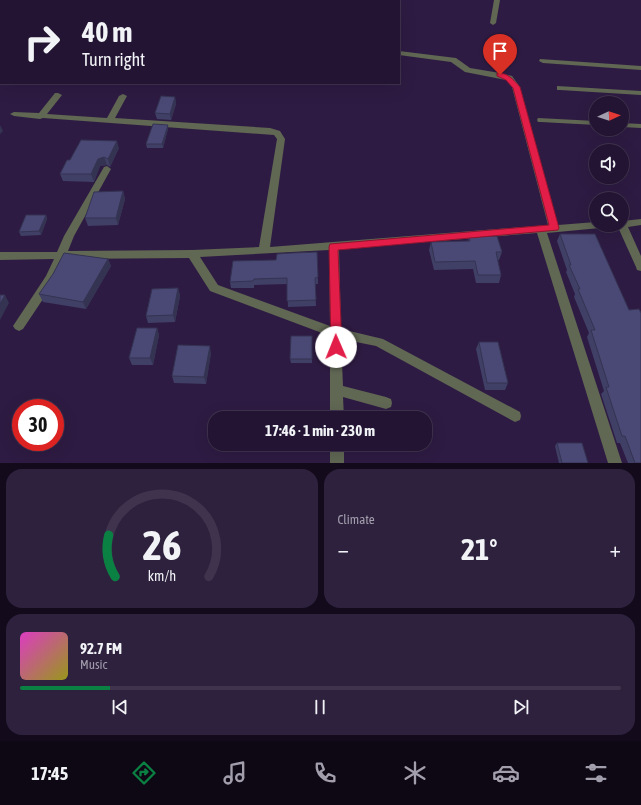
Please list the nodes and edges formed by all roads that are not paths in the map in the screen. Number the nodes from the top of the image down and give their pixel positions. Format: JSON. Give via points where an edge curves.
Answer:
{"nodes":[{"id":1,"x":496,"y":0,"type":"edge"},
{"id":2,"x":493,"y":23,"type":"dead end"},
{"id":3,"x":400,"y":53,"type":"edge"},
{"id":4,"x":544,"y":61,"type":"dead end"},
{"id":5,"x":641,"y":68,"type":"edge"},
{"id":6,"x":560,"y":88,"type":"dead end"},
{"id":7,"x":641,"y":93,"type":"edge"},
{"id":8,"x":58,"y":95,"type":"dead end"},
{"id":9,"x":123,"y":96,"type":"dead end"},
{"id":10,"x":14,"y":114,"type":"dead end"},
{"id":11,"x":40,"y":117,"type":"junction"},
{"id":12,"x":109,"y":120,"type":"junction"},
{"id":13,"x":541,"y":120,"type":"dead end"},
{"id":14,"x":589,"y":123,"type":"edge"},
{"id":15,"x":629,"y":125,"type":"edge"},
{"id":16,"x":641,"y":126,"type":"edge"},
{"id":17,"x":108,"y":169,"type":"edge"},
{"id":18,"x":641,"y":222,"type":"edge"},
{"id":19,"x":629,"y":223,"type":"edge"},
{"id":20,"x":589,"y":226,"type":"edge"},
{"id":21,"x":554,"y":228,"type":"junction"},
{"id":22,"x":540,"y":229,"type":"junction"},
{"id":23,"x":626,"y":232,"type":"edge"},
{"id":24,"x":334,"y":247,"type":"junction"},
{"id":25,"x":264,"y":251,"type":"junction"},
{"id":26,"x":62,"y":254,"type":"junction"},
{"id":27,"x":192,"y":254,"type":"junction"},
{"id":28,"x":0,"y":256,"type":"edge"},
{"id":29,"x":641,"y":267,"type":"edge"},
{"id":30,"x":19,"y":326,"type":"dead end"},
{"id":31,"x":336,"y":333,"type":"junction"},
{"id":32,"x":337,"y":390,"type":"junction"},
{"id":33,"x":386,"y":403,"type":"dead end"},
{"id":34,"x":337,"y":411,"type":"edge"},
{"id":35,"x":515,"y":416,"type":"dead end"},
{"id":36,"x":337,"y":451,"type":"edge"},
{"id":37,"x":337,"y":463,"type":"edge"},
{"id":38,"x":615,"y":463,"type":"edge"}],
"edges":[{"from":1,"to":2,"type":"street"},
{"from":3,"to":21,"type":"street","via":[[453,60],[468,70],[509,78],[516,87]]},
{"from":4,"to":5,"type":"street"},
{"from":6,"to":7,"type":"street"},
{"from":8,"to":11,"type":"street"},
{"from":9,"to":12,"type":"street"},
{"from":10,"to":11,"type":"street"},
{"from":11,"to":12,"type":"street"},
{"from":12,"to":25,"type":"street","via":[[270,131],[280,135]]},
{"from":13,"to":14,"type":"street"},
{"from":15,"to":16,"type":"street"},
{"from":17,"to":26,"type":"street","via":[[69,236]]},
{"from":18,"to":19,"type":"street"},
{"from":20,"to":21,"type":"street"},
{"from":21,"to":22,"type":"street"},
{"from":22,"to":24,"type":"street"},
{"from":22,"to":38,"type":"street"},
{"from":23,"to":29,"type":"street"},
{"from":24,"to":25,"type":"street"},
{"from":24,"to":31,"type":"street"},
{"from":25,"to":27,"type":"street"},
{"from":26,"to":27,"type":"street"},
{"from":26,"to":28,"type":"street"},
{"from":26,"to":30,"type":"street","via":[[51,278]]},
{"from":27,"to":31,"type":"street","via":[[214,288]]},
{"from":31,"to":32,"type":"street"},
{"from":31,"to":35,"type":"street","via":[[379,342]]},
{"from":32,"to":33,"type":"street"},
{"from":32,"to":34,"type":"street"},
{"from":36,"to":37,"type":"street"}]}
